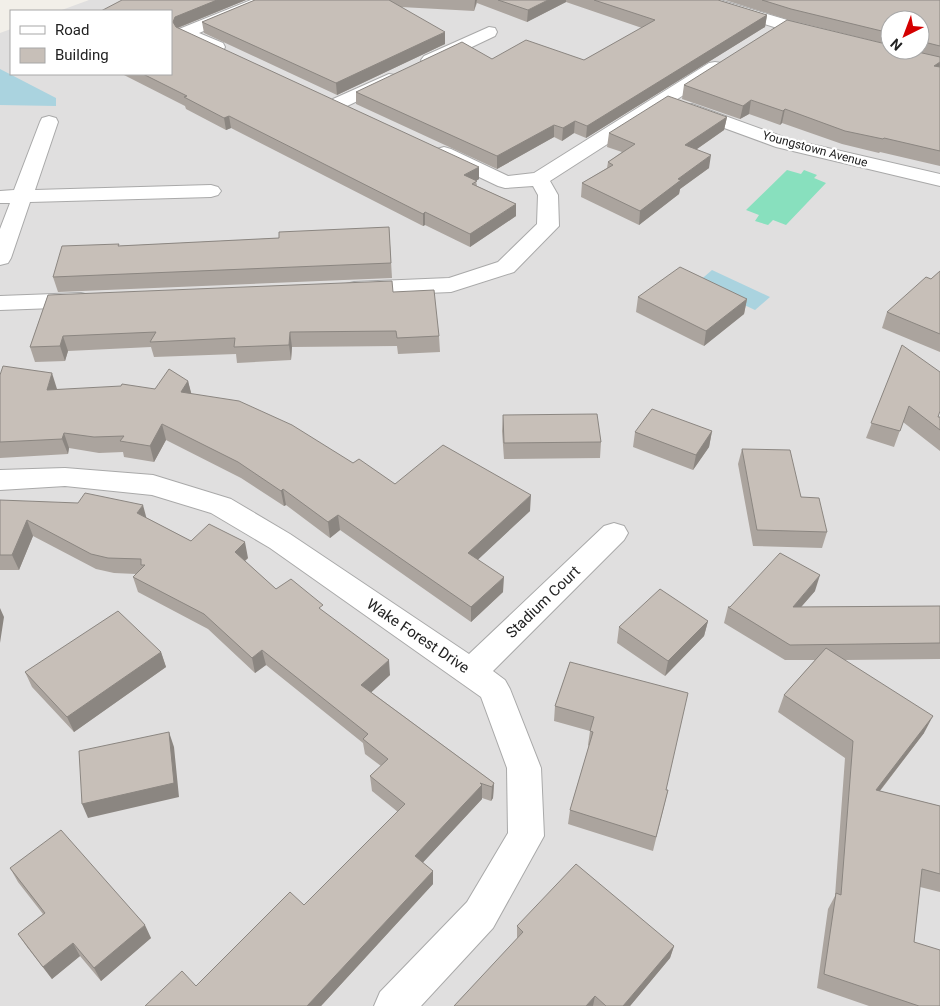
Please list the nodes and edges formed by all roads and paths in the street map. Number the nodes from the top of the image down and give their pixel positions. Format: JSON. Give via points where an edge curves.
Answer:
{"nodes":[{"id":1,"x":265,"y":0,"type":"edge"},
{"id":2,"x":703,"y":0,"type":"edge"},
{"id":3,"x":782,"y":25,"type":"junction"},
{"id":4,"x":489,"y":32,"type":"dead end"},
{"id":5,"x":765,"y":36,"type":"edge"},
{"id":6,"x":828,"y":37,"type":"edge"},
{"id":7,"x":230,"y":53,"type":"edge"},
{"id":8,"x":732,"y":57,"type":"edge"},
{"id":9,"x":418,"y":66,"type":"edge"},
{"id":10,"x":400,"y":74,"type":"edge"},
{"id":11,"x":320,"y":95,"type":"edge"},
{"id":12,"x":664,"y":100,"type":"junction"},
{"id":13,"x":338,"y":104,"type":"junction"},
{"id":14,"x":356,"y":112,"type":"edge"},
{"id":15,"x":49,"y":122,"type":"dead end"},
{"id":16,"x":426,"y":144,"type":"edge"},
{"id":17,"x":539,"y":179,"type":"junction"},
{"id":18,"x":940,"y":180,"type":"edge"},
{"id":19,"x":210,"y":191,"type":"dead end"},
{"id":20,"x":22,"y":196,"type":"junction"},
{"id":21,"x":0,"y":197,"type":"edge"},
{"id":22,"x":0,"y":258,"type":"edge"},
{"id":23,"x":333,"y":290,"type":"edge"},
{"id":24,"x":98,"y":299,"type":"edge"},
{"id":25,"x":0,"y":303,"type":"edge"},
{"id":26,"x":0,"y":480,"type":"edge"},
{"id":27,"x":614,"y":533,"type":"dead end"},
{"id":28,"x":471,"y":672,"type":"junction"},
{"id":29,"x":394,"y":1006,"type":"edge"}],
"edges":[{"from":1,"to":7,"type":"street","via":[[185,32]]},
{"from":2,"to":3,"type":"street"},
{"from":3,"to":5,"type":"street"},
{"from":3,"to":6,"type":"street"},
{"from":4,"to":9,"type":"street"},
{"from":8,"to":12,"type":"street"},
{"from":10,"to":13,"type":"street"},
{"from":11,"to":13,"type":"street"},
{"from":12,"to":17,"type":"street"},
{"from":12,"to":18,"type":"street","name":"Youngstown Avenue","via":[[783,143]]},
{"from":13,"to":14,"type":"street"},
{"from":15,"to":20,"type":"street"},
{"from":16,"to":17,"type":"street","via":[[505,182]]},
{"from":17,"to":23,"type":"street","via":[[548,195],[548,226],[506,267],[451,285]]},
{"from":19,"to":20,"type":"street"},
{"from":20,"to":21,"type":"street"},
{"from":20,"to":22,"type":"street"},
{"from":24,"to":25,"type":"street"},
{"from":26,"to":28,"type":"street","name":"Wake Forest Drive","via":[[65,476],[153,485],[221,506],[280,541]]},
{"from":27,"to":28,"type":"street","name":"Stadium Court"},
{"from":28,"to":29,"type":"street","name":"Wake Forest Drive","via":[[494,690],[524,768],[526,836],[480,915]]}]}
